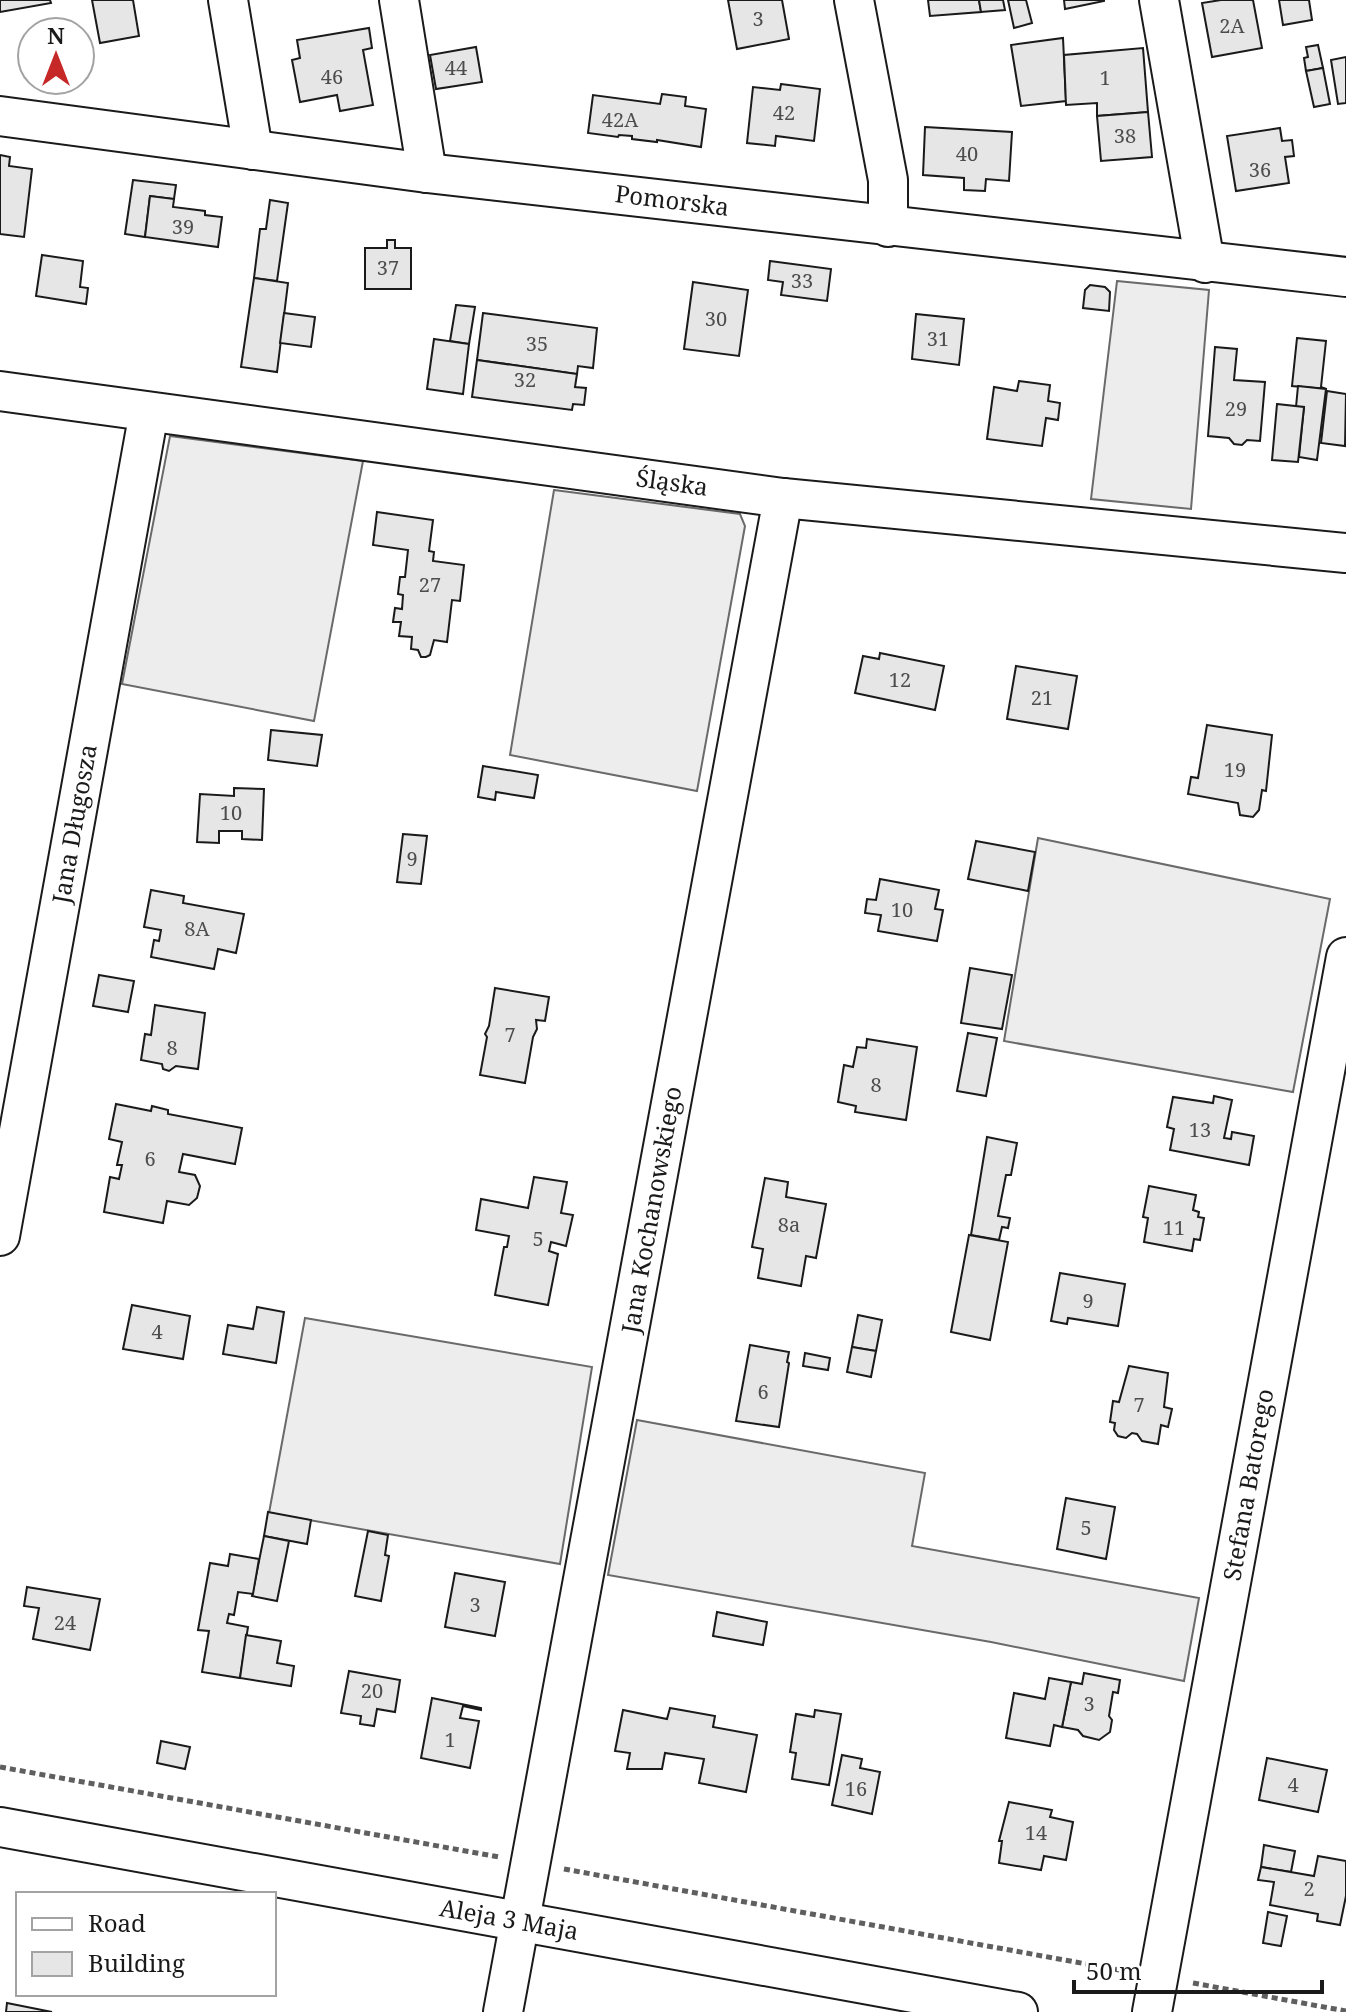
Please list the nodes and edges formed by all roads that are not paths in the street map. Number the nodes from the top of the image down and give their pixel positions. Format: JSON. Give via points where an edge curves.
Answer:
{"nodes":[{"id":1,"x":228,"y":0,"type":"edge"},
{"id":2,"x":399,"y":0,"type":"edge"},
{"id":3,"x":854,"y":0,"type":"edge"},
{"id":4,"x":1159,"y":0,"type":"edge"},
{"id":5,"x":0,"y":116,"type":"edge"},
{"id":6,"x":253,"y":150,"type":"junction"},
{"id":7,"x":427,"y":173,"type":"junction"},
{"id":8,"x":888,"y":227,"type":"junction"},
{"id":9,"x":1205,"y":263,"type":"junction"},
{"id":10,"x":1346,"y":277,"type":"edge"},
{"id":11,"x":0,"y":391,"type":"edge"},
{"id":12,"x":149,"y":412,"type":"junction"},
{"id":13,"x":783,"y":498,"type":"junction"},
{"id":14,"x":1346,"y":553,"type":"edge"},
{"id":15,"x":1346,"y":957,"type":"edge"},
{"id":16,"x":0,"y":1236,"type":"edge"},
{"id":17,"x":0,"y":1827,"type":"edge"},
{"id":18,"x":521,"y":1923,"type":"junction"},
{"id":19,"x":1155,"y":1994,"type":"edge"},
{"id":20,"x":503,"y":2012,"type":"edge"},
{"id":21,"x":1018,"y":2012,"type":"edge"}],
"edges":[{"from":1,"to":6,"type":"street"},
{"from":2,"to":7,"type":"street"},
{"from":3,"to":8,"type":"street","via":[[888,180]]},
{"from":4,"to":9,"type":"street"},
{"from":5,"to":6,"type":"street","name":"Pomorska"},
{"from":6,"to":7,"type":"street","name":"Pomorska"},
{"from":7,"to":8,"type":"street","name":"Pomorska"},
{"from":8,"to":9,"type":"street","name":"Pomorska"},
{"from":9,"to":10,"type":"street","name":"Pomorska"},
{"from":11,"to":12,"type":"street","name":"Śląska"},
{"from":12,"to":13,"type":"street","name":"Śląska"},
{"from":12,"to":16,"type":"street","name":"Jana Długosza"},
{"from":13,"to":14,"type":"street","name":"Śląska"},
{"from":13,"to":18,"type":"street","name":"Jana Kochanowskiego"},
{"from":15,"to":19,"type":"street","name":"Stefana Batorego"},
{"from":17,"to":18,"type":"street","name":"Aleja 3 Maja"},
{"from":18,"to":20,"type":"street","name":"Jana Kochanowskiego"},
{"from":18,"to":21,"type":"street","name":"Aleja 3 Maja"}]}
